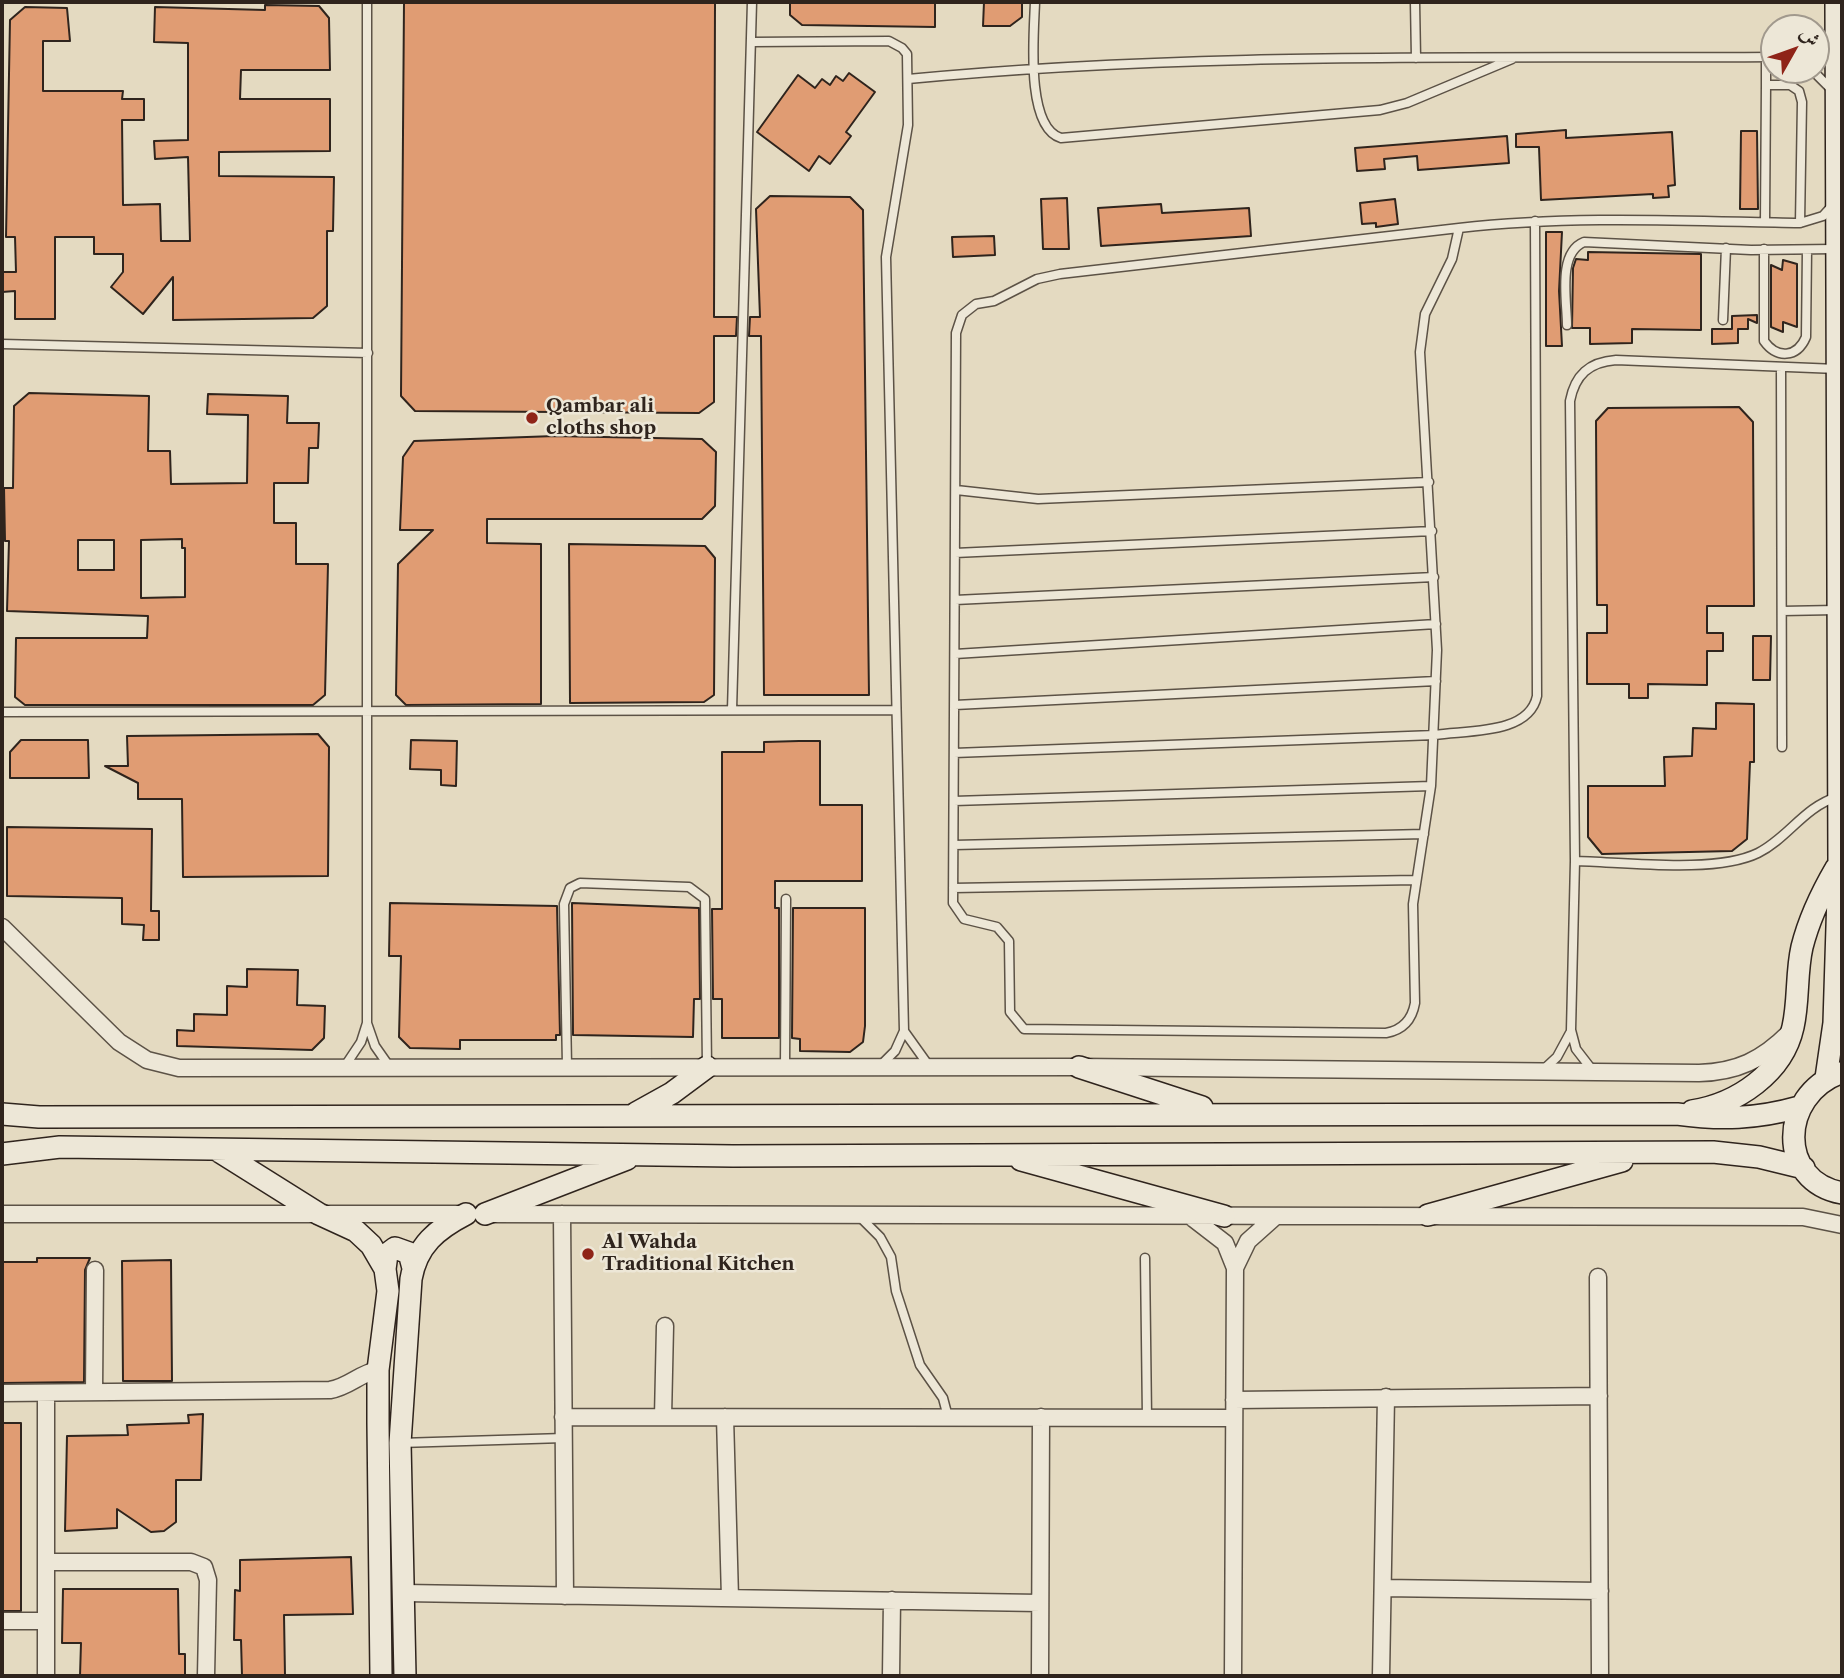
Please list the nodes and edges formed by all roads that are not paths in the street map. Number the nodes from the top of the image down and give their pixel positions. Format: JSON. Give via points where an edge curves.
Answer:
{"nodes":[{"id":1,"x":366,"y":2,"type":"edge"},
{"id":2,"x":752,"y":2,"type":"edge"},
{"id":3,"x":1034,"y":2,"type":"edge"},
{"id":4,"x":1415,"y":2,"type":"edge"},
{"id":5,"x":1836,"y":2,"type":"edge"},
{"id":6,"x":752,"y":42,"type":"junction"},
{"id":7,"x":1831,"y":50,"type":"edge"},
{"id":8,"x":1517,"y":57,"type":"junction"},
{"id":9,"x":1760,"y":57,"type":"edge"},
{"id":10,"x":1416,"y":58,"type":"junction"},
{"id":11,"x":1033,"y":67,"type":"junction"},
{"id":12,"x":908,"y":79,"type":"junction"},
{"id":13,"x":1825,"y":84,"type":"edge"},
{"id":14,"x":1766,"y":85,"type":"joint"},
{"id":15,"x":1837,"y":96,"type":"junction"},
{"id":16,"x":1837,"y":197,"type":"junction"},
{"id":17,"x":1535,"y":221,"type":"junction"},
{"id":18,"x":1765,"y":222,"type":"junction"},
{"id":19,"x":1800,"y":223,"type":"junction"},
{"id":20,"x":1459,"y":228,"type":"junction"},
{"id":21,"x":1727,"y":248,"type":"junction"},
{"id":22,"x":1764,"y":249,"type":"junction"},
{"id":23,"x":1807,"y":250,"type":"junction"},
{"id":24,"x":1837,"y":250,"type":"junction"},
{"id":25,"x":1723,"y":320,"type":"dead end"},
{"id":26,"x":1567,"y":325,"type":"dead end"},
{"id":27,"x":2,"y":344,"type":"edge"},
{"id":28,"x":368,"y":353,"type":"junction"},
{"id":29,"x":1781,"y":367,"type":"junction"},
{"id":30,"x":1837,"y":369,"type":"junction"},
{"id":31,"x":1429,"y":482,"type":"junction"},
{"id":32,"x":956,"y":490,"type":"junction"},
{"id":33,"x":1432,"y":531,"type":"junction"},
{"id":34,"x":956,"y":553,"type":"junction"},
{"id":35,"x":1434,"y":578,"type":"junction"},
{"id":36,"x":955,"y":600,"type":"junction"},
{"id":37,"x":1836,"y":610,"type":"junction"},
{"id":38,"x":1782,"y":611,"type":"junction"},
{"id":39,"x":1436,"y":624,"type":"junction"},
{"id":40,"x":955,"y":654,"type":"junction"},
{"id":41,"x":1436,"y":681,"type":"junction"},
{"id":42,"x":954,"y":705,"type":"junction"},
{"id":43,"x":367,"y":710,"type":"junction"},
{"id":44,"x":733,"y":710,"type":"junction"},
{"id":45,"x":894,"y":710,"type":"junction"},
{"id":46,"x":2,"y":712,"type":"edge"},
{"id":47,"x":1435,"y":734,"type":"junction"},
{"id":48,"x":1782,"y":747,"type":"dead end"},
{"id":49,"x":954,"y":752,"type":"junction"},
{"id":50,"x":1431,"y":786,"type":"junction"},
{"id":51,"x":1837,"y":797,"type":"junction"},
{"id":52,"x":954,"y":801,"type":"junction"},
{"id":53,"x":1424,"y":834,"type":"junction"},
{"id":54,"x":954,"y":845,"type":"junction"},
{"id":55,"x":1575,"y":861,"type":"junction"},
{"id":56,"x":1839,"y":863,"type":"junction"},
{"id":57,"x":1415,"y":880,"type":"junction"},
{"id":58,"x":953,"y":888,"type":"junction"},
{"id":59,"x":786,"y":899,"type":"dead end"},
{"id":60,"x":2,"y":927,"type":"edge"},
{"id":61,"x":367,"y":1023,"type":"junction"},
{"id":62,"x":1793,"y":1029,"type":"junction"},
{"id":63,"x":1571,"y":1030,"type":"junction"},
{"id":64,"x":904,"y":1031,"type":"junction"},
{"id":65,"x":345,"y":1066,"type":"junction"},
{"id":66,"x":389,"y":1066,"type":"junction"},
{"id":67,"x":567,"y":1066,"type":"junction"},
{"id":68,"x":707,"y":1067,"type":"junction"},
{"id":69,"x":785,"y":1067,"type":"junction"},
{"id":70,"x":880,"y":1067,"type":"junction"},
{"id":71,"x":1079,"y":1067,"type":"junction"},
{"id":72,"x":932,"y":1069,"type":"junction"},
{"id":73,"x":1543,"y":1070,"type":"junction"},
{"id":74,"x":1592,"y":1071,"type":"junction"},
{"id":75,"x":1834,"y":1076,"type":"edge"},
{"id":76,"x":1799,"y":1107,"type":"junction"},
{"id":77,"x":1220,"y":1113,"type":"junction"},
{"id":78,"x":2,"y":1114,"type":"edge"},
{"id":79,"x":634,"y":1114,"type":"junction"},
{"id":80,"x":1677,"y":1114,"type":"junction"},
{"id":81,"x":217,"y":1150,"type":"junction"},
{"id":82,"x":995,"y":1153,"type":"junction"},
{"id":83,"x":1648,"y":1153,"type":"junction"},
{"id":84,"x":2,"y":1154,"type":"edge"},
{"id":85,"x":639,"y":1154,"type":"junction"},
{"id":86,"x":1804,"y":1168,"type":"junction"},
{"id":87,"x":1842,"y":1193,"type":"edge"},
{"id":88,"x":2,"y":1214,"type":"edge"},
{"id":89,"x":319,"y":1214,"type":"junction"},
{"id":90,"x":476,"y":1214,"type":"junction"},
{"id":91,"x":562,"y":1214,"type":"junction"},
{"id":92,"x":856,"y":1214,"type":"junction"},
{"id":93,"x":1428,"y":1215,"type":"junction"},
{"id":94,"x":1190,"y":1216,"type":"junction"},
{"id":95,"x":1224,"y":1216,"type":"junction"},
{"id":96,"x":1276,"y":1216,"type":"junction"},
{"id":97,"x":1835,"y":1224,"type":"edge"},
{"id":98,"x":1842,"y":1237,"type":"edge"},
{"id":99,"x":1145,"y":1258,"type":"dead end"},
{"id":100,"x":413,"y":1268,"type":"junction"},
{"id":101,"x":1235,"y":1268,"type":"junction"},
{"id":102,"x":385,"y":1269,"type":"junction"},
{"id":103,"x":95,"y":1270,"type":"dead end"},
{"id":104,"x":1598,"y":1277,"type":"dead end"},
{"id":105,"x":665,"y":1326,"type":"dead end"},
{"id":106,"x":378,"y":1370,"type":"junction"},
{"id":107,"x":94,"y":1392,"type":"junction"},
{"id":108,"x":2,"y":1393,"type":"edge"},
{"id":109,"x":46,"y":1393,"type":"junction"},
{"id":110,"x":1600,"y":1396,"type":"junction"},
{"id":111,"x":1387,"y":1397,"type":"junction"},
{"id":112,"x":1234,"y":1399,"type":"junction"},
{"id":113,"x":948,"y":1416,"type":"junction"},
{"id":114,"x":564,"y":1417,"type":"junction"},
{"id":115,"x":663,"y":1417,"type":"junction"},
{"id":116,"x":725,"y":1417,"type":"junction"},
{"id":117,"x":1041,"y":1417,"type":"junction"},
{"id":118,"x":1147,"y":1418,"type":"junction"},
{"id":119,"x":1234,"y":1418,"type":"junction"},
{"id":120,"x":564,"y":1438,"type":"junction"},
{"id":121,"x":400,"y":1443,"type":"junction"},
{"id":122,"x":46,"y":1562,"type":"junction"},
{"id":123,"x":1382,"y":1588,"type":"junction"},
{"id":124,"x":1600,"y":1591,"type":"junction"},
{"id":125,"x":404,"y":1593,"type":"junction"},
{"id":126,"x":565,"y":1596,"type":"junction"},
{"id":127,"x":730,"y":1598,"type":"junction"},
{"id":128,"x":892,"y":1600,"type":"junction"},
{"id":129,"x":1040,"y":1603,"type":"junction"},
{"id":130,"x":2,"y":1621,"type":"edge"},
{"id":131,"x":46,"y":1621,"type":"junction"},
{"id":132,"x":46,"y":1676,"type":"edge"},
{"id":133,"x":206,"y":1676,"type":"edge"},
{"id":134,"x":381,"y":1676,"type":"edge"},
{"id":135,"x":405,"y":1676,"type":"edge"},
{"id":136,"x":891,"y":1676,"type":"edge"},
{"id":137,"x":1040,"y":1676,"type":"edge"},
{"id":138,"x":1233,"y":1676,"type":"edge"},
{"id":139,"x":1381,"y":1676,"type":"edge"},
{"id":140,"x":1600,"y":1676,"type":"edge"}],
"edges":[{"from":1,"to":28,"type":"lane"},
{"from":2,"to":6,"type":"lane"},
{"from":3,"to":11,"type":"lane"},
{"from":4,"to":10,"type":"lane"},
{"from":5,"to":7,"type":"main road"},
{"from":6,"to":12,"type":"lane","via":[[889,41],[907,54]]},
{"from":6,"to":44,"type":"lane"},
{"from":7,"to":15,"type":"main road"},
{"from":8,"to":9,"type":"lane"},
{"from":8,"to":10,"type":"lane"},
{"from":8,"to":11,"type":"lane","via":[[1407,103],[1373,112],[1061,138],[1042,123]]},
{"from":10,"to":11,"type":"lane"},
{"from":11,"to":12,"type":"lane"},
{"from":12,"to":45,"type":"lane","via":[[906,149],[886,257]]},
{"from":13,"to":15,"type":"lane"},
{"from":14,"to":18,"type":"lane"},
{"from":14,"to":19,"type":"lane","via":[[1790,85],[1801,96]]},
{"from":15,"to":16,"type":"main road"},
{"from":16,"to":19,"type":"lane","via":[[1823,216]]},
{"from":16,"to":24,"type":"main road"},
{"from":17,"to":18,"type":"lane"},
{"from":17,"to":20,"type":"lane"},
{"from":17,"to":47,"type":"lane","via":[[1537,696],[1533,710],[1516,723]]},
{"from":18,"to":19,"type":"lane"},
{"from":20,"to":31,"type":"lane","via":[[1452,259],[1425,314],[1421,333]]},
{"from":20,"to":32,"type":"lane","via":[[1060,274],[976,304],[962,315],[956,333]]},
{"from":21,"to":22,"type":"lane"},
{"from":21,"to":25,"type":"lane"},
{"from":21,"to":26,"type":"lane","via":[[1578,244],[1567,261]]},
{"from":22,"to":23,"type":"lane"},
{"from":22,"to":23,"type":"lane","via":[[1764,341],[1778,354],[1787,355],[1806,337]]},
{"from":23,"to":24,"type":"lane"},
{"from":24,"to":30,"type":"main road"},
{"from":27,"to":28,"type":"lane"},
{"from":28,"to":43,"type":"lane"},
{"from":29,"to":30,"type":"lane"},
{"from":29,"to":38,"type":"lane"},
{"from":29,"to":55,"type":"lane","via":[[1602,361],[1589,367],[1572,388]]},
{"from":30,"to":37,"type":"main road"},
{"from":31,"to":32,"type":"lane","via":[[1038,499]]},
{"from":31,"to":33,"type":"lane"},
{"from":32,"to":34,"type":"lane"},
{"from":33,"to":34,"type":"lane"},
{"from":33,"to":35,"type":"lane"},
{"from":34,"to":36,"type":"lane"},
{"from":35,"to":36,"type":"lane"},
{"from":35,"to":39,"type":"lane"},
{"from":36,"to":40,"type":"lane"},
{"from":37,"to":38,"type":"lane"},
{"from":37,"to":51,"type":"main road"},
{"from":38,"to":48,"type":"lane"},
{"from":39,"to":40,"type":"lane"},
{"from":39,"to":41,"type":"lane"},
{"from":40,"to":42,"type":"lane"},
{"from":41,"to":42,"type":"lane"},
{"from":41,"to":47,"type":"lane"},
{"from":42,"to":49,"type":"lane"},
{"from":43,"to":44,"type":"lane"},
{"from":43,"to":46,"type":"lane"},
{"from":43,"to":61,"type":"lane"},
{"from":44,"to":45,"type":"lane"},
{"from":45,"to":64,"type":"lane"},
{"from":47,"to":49,"type":"lane"},
{"from":47,"to":50,"type":"lane"},
{"from":49,"to":52,"type":"lane"},
{"from":50,"to":52,"type":"lane"},
{"from":50,"to":53,"type":"lane"},
{"from":51,"to":55,"type":"lane","via":[[1810,810],[1772,846],[1738,861]]},
{"from":51,"to":56,"type":"main road"},
{"from":52,"to":54,"type":"lane"},
{"from":53,"to":54,"type":"lane"},
{"from":53,"to":57,"type":"lane"},
{"from":54,"to":58,"type":"lane"},
{"from":55,"to":63,"type":"lane"},
{"from":56,"to":62,"type":"main road","via":[[1815,909],[1802,948]]},
{"from":56,"to":75,"type":"main road"},
{"from":57,"to":58,"type":"lane"},
{"from":57,"to":58,"type":"lane","via":[[1414,1010],[1406,1024],[1386,1033],[1024,1029],[1010,1012],[1009,941],[997,928],[959,915]]},
{"from":59,"to":69,"type":"lane"},
{"from":60,"to":65,"type":"street","via":[[119,1042],[147,1060],[179,1068]]},
{"from":61,"to":65,"type":"lane"},
{"from":61,"to":66,"type":"lane"},
{"from":62,"to":74,"type":"street","via":[[1755,1061],[1721,1072]]},
{"from":62,"to":80,"type":"main road","via":[[1784,1052],[1750,1089],[1703,1110]]},
{"from":63,"to":73,"type":"lane","via":[[1558,1057]]},
{"from":63,"to":74,"type":"lane","via":[[1580,1057]]},
{"from":64,"to":70,"type":"lane","via":[[895,1051]]},
{"from":64,"to":72,"type":"lane"},
{"from":65,"to":66,"type":"street"},
{"from":66,"to":67,"type":"street"},
{"from":67,"to":68,"type":"street"},
{"from":67,"to":68,"type":"lane","via":[[564,904],[570,888],[580,883],[689,887],[701,894],[707,906]]},
{"from":68,"to":69,"type":"street"},
{"from":68,"to":79,"type":"main road"},
{"from":69,"to":70,"type":"street"},
{"from":70,"to":72,"type":"street"},
{"from":71,"to":72,"type":"street"},
{"from":71,"to":73,"type":"street"},
{"from":71,"to":77,"type":"main road"},
{"from":73,"to":74,"type":"street"},
{"from":75,"to":76,"type":"main road","via":[[1810,1090]]},
{"from":76,"to":80,"type":"main road","via":[[1733,1119]]},
{"from":76,"to":86,"type":"main road","via":[[1793,1138]]},
{"from":77,"to":79,"type":"main road"},
{"from":77,"to":80,"type":"main road"},
{"from":78,"to":79,"type":"main road","via":[[39,1118]]},
{"from":81,"to":84,"type":"main road","via":[[60,1147]]},
{"from":81,"to":85,"type":"main road"},
{"from":81,"to":89,"type":"main road"},
{"from":82,"to":83,"type":"main road"},
{"from":82,"to":85,"type":"main road"},
{"from":82,"to":95,"type":"main road"},
{"from":83,"to":86,"type":"main road","via":[[1736,1153]]},
{"from":83,"to":93,"type":"main road"},
{"from":85,"to":90,"type":"main road"},
{"from":86,"to":87,"type":"main road","via":[[1817,1182]]},
{"from":88,"to":89,"type":"street"},
{"from":89,"to":90,"type":"street"},
{"from":89,"to":102,"type":"main road","via":[[365,1239]]},
{"from":90,"to":91,"type":"street"},
{"from":90,"to":100,"type":"main road","via":[[436,1231]]},
{"from":91,"to":92,"type":"street"},
{"from":91,"to":114,"type":"street"},
{"from":92,"to":94,"type":"street"},
{"from":92,"to":113,"type":"lane","via":[[880,1237],[891,1257],[896,1291],[920,1365],[943,1398]]},
{"from":93,"to":96,"type":"street"},
{"from":93,"to":97,"type":"street","via":[[1803,1217]]},
{"from":94,"to":95,"type":"street"},
{"from":94,"to":101,"type":"street","via":[[1225,1243]]},
{"from":95,"to":96,"type":"street"},
{"from":96,"to":101,"type":"street","via":[[1248,1241]]},
{"from":97,"to":98,"type":"street"},
{"from":99,"to":118,"type":"lane"},
{"from":100,"to":102,"type":"main road","via":[[409,1253],[395,1248],[387,1254]]},
{"from":100,"to":121,"type":"main road"},
{"from":101,"to":112,"type":"street"},
{"from":102,"to":106,"type":"main road","via":[[388,1291]]},
{"from":103,"to":107,"type":"street"},
{"from":104,"to":110,"type":"street"},
{"from":105,"to":115,"type":"street"},
{"from":106,"to":107,"type":"street","via":[[330,1391]]},
{"from":106,"to":134,"type":"main road"},
{"from":107,"to":109,"type":"street"},
{"from":108,"to":109,"type":"street"},
{"from":109,"to":122,"type":"street"},
{"from":110,"to":111,"type":"street"},
{"from":110,"to":124,"type":"street"},
{"from":111,"to":112,"type":"street"},
{"from":111,"to":123,"type":"street"},
{"from":112,"to":119,"type":"street"},
{"from":113,"to":116,"type":"street"},
{"from":113,"to":117,"type":"street"},
{"from":114,"to":115,"type":"street"},
{"from":114,"to":120,"type":"street"},
{"from":115,"to":116,"type":"street"},
{"from":116,"to":127,"type":"street"},
{"from":117,"to":118,"type":"street"},
{"from":117,"to":129,"type":"street"},
{"from":118,"to":119,"type":"street"},
{"from":119,"to":138,"type":"street"},
{"from":120,"to":121,"type":"lane"},
{"from":120,"to":126,"type":"street"},
{"from":121,"to":125,"type":"main road"},
{"from":122,"to":131,"type":"street"},
{"from":122,"to":133,"type":"street","via":[[191,1562],[204,1567],[208,1580]]},
{"from":123,"to":124,"type":"street"},
{"from":123,"to":139,"type":"street"},
{"from":124,"to":140,"type":"street"},
{"from":125,"to":126,"type":"street"},
{"from":125,"to":135,"type":"main road"},
{"from":126,"to":127,"type":"street"},
{"from":127,"to":128,"type":"street"},
{"from":128,"to":129,"type":"street"},
{"from":128,"to":136,"type":"street"},
{"from":129,"to":137,"type":"street"},
{"from":130,"to":131,"type":"street"},
{"from":131,"to":132,"type":"street"}]}
